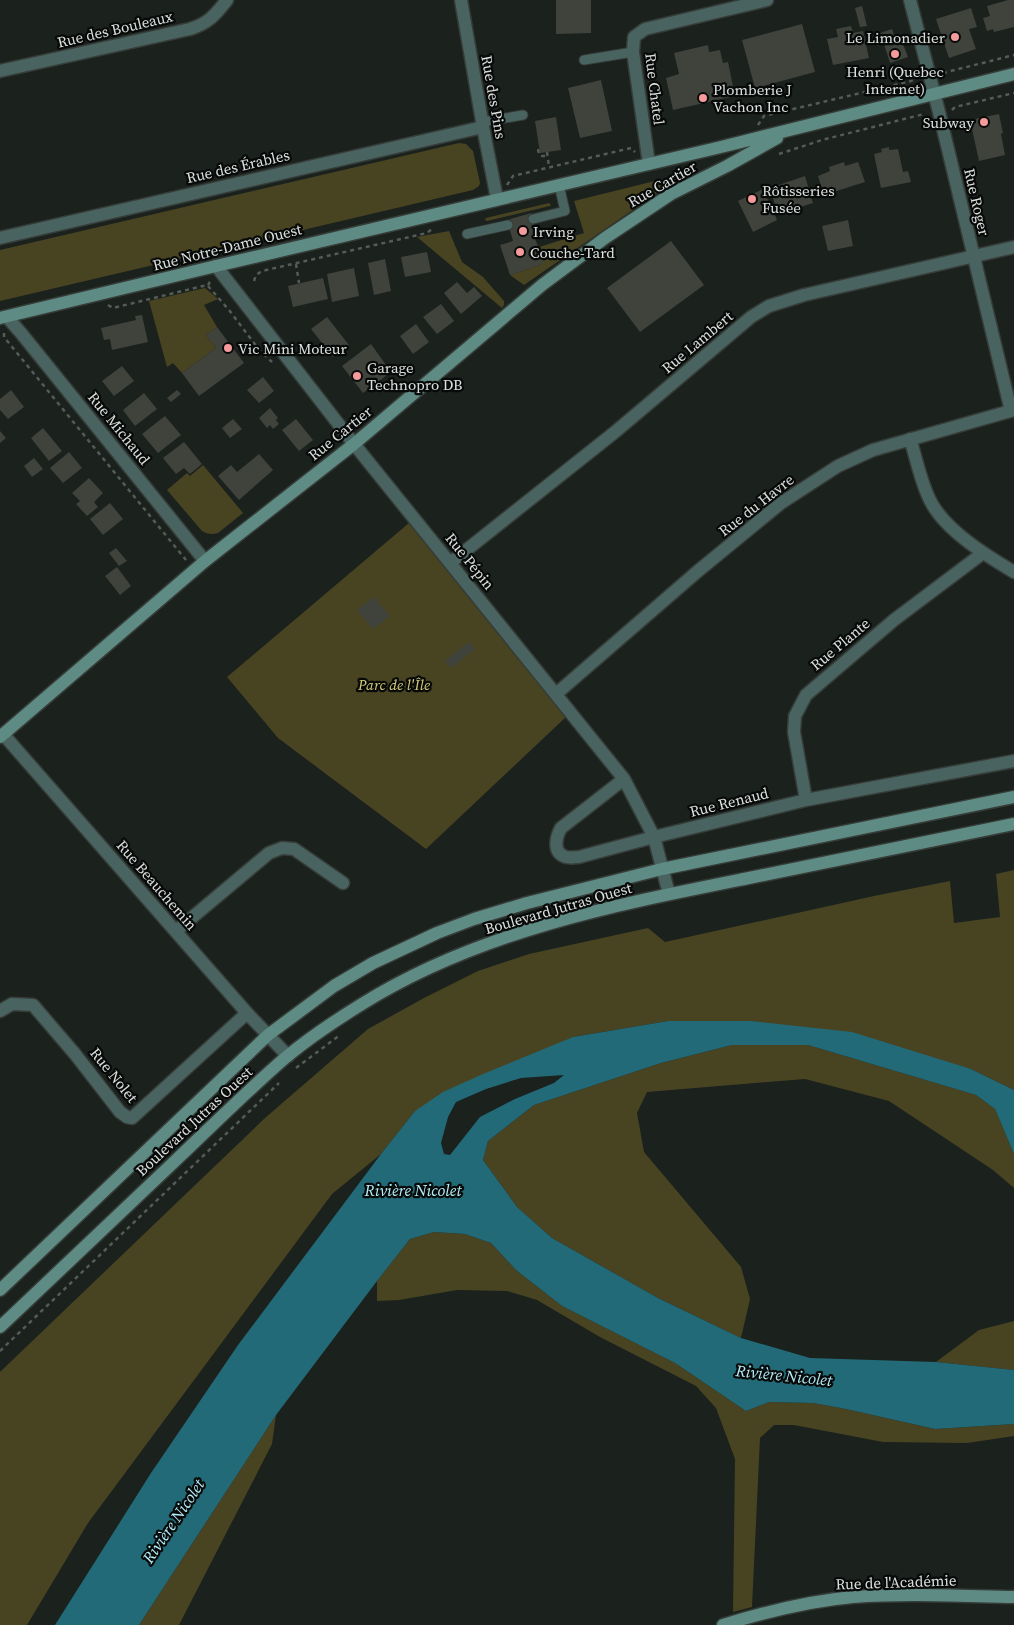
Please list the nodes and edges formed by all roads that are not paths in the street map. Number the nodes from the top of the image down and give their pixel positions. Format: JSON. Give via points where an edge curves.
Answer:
{"nodes":[{"id":1,"x":227,"y":0,"type":"edge"},
{"id":2,"x":461,"y":0,"type":"edge"},
{"id":3,"x":767,"y":0,"type":"edge"},
{"id":4,"x":910,"y":0,"type":"edge"},
{"id":5,"x":633,"y":52,"type":"junction"},
{"id":6,"x":584,"y":60,"type":"dead end"},
{"id":7,"x":0,"y":71,"type":"edge"},
{"id":8,"x":1014,"y":74,"type":"edge"},
{"id":9,"x":935,"y":95,"type":"junction"},
{"id":10,"x":523,"y":115,"type":"dead end"},
{"id":11,"x":482,"y":125,"type":"junction"},
{"id":12,"x":792,"y":129,"type":"junction"},
{"id":13,"x":649,"y":164,"type":"junction"},
{"id":14,"x":559,"y":185,"type":"junction"},
{"id":15,"x":497,"y":199,"type":"junction"},
{"id":16,"x":533,"y":219,"type":"dead end"},
{"id":17,"x":508,"y":225,"type":"dead end"},
{"id":18,"x":467,"y":234,"type":"dead end"},
{"id":19,"x":0,"y":238,"type":"edge"},
{"id":20,"x":1014,"y":247,"type":"edge"},
{"id":21,"x":973,"y":257,"type":"junction"},
{"id":22,"x":216,"y":266,"type":"junction"},
{"id":23,"x":3,"y":318,"type":"edge"},
{"id":24,"x":1012,"y":411,"type":"edge"},
{"id":25,"x":910,"y":439,"type":"junction"},
{"id":26,"x":354,"y":444,"type":"junction"},
{"id":27,"x":983,"y":553,"type":"junction"},
{"id":28,"x":205,"y":561,"type":"junction"},
{"id":29,"x":450,"y":563,"type":"junction"},
{"id":30,"x":1014,"y":572,"type":"edge"},
{"id":31,"x":556,"y":694,"type":"junction"},
{"id":32,"x":2,"y":736,"type":"edge"},
{"id":33,"x":1014,"y":761,"type":"edge"},
{"id":34,"x":624,"y":779,"type":"junction"},
{"id":35,"x":1014,"y":797,"type":"edge"},
{"id":36,"x":806,"y":800,"type":"junction"},
{"id":37,"x":1014,"y":824,"type":"edge"},
{"id":38,"x":654,"y":837,"type":"junction"},
{"id":39,"x":662,"y":870,"type":"junction"},
{"id":40,"x":343,"y":883,"type":"dead end"},
{"id":41,"x":668,"y":894,"type":"junction"},
{"id":42,"x":176,"y":931,"type":"junction"},
{"id":43,"x":0,"y":1011,"type":"edge"},
{"id":44,"x":247,"y":1013,"type":"junction"},
{"id":45,"x":268,"y":1035,"type":"junction"},
{"id":46,"x":288,"y":1056,"type":"junction"},
{"id":47,"x":0,"y":1290,"type":"edge"},
{"id":48,"x":0,"y":1327,"type":"edge"},
{"id":49,"x":1014,"y":1597,"type":"edge"},
{"id":50,"x":723,"y":1625,"type":"edge"}],
"edges":[{"from":1,"to":7,"type":"street","name":"Rue des Bouleaux","via":[[204,24]]},
{"from":2,"to":11,"type":"street","name":"Rue des Pins"},
{"from":3,"to":5,"type":"street","name":"Rue Chatel","via":[[645,29],[634,37]]},
{"from":4,"to":9,"type":"street","name":"Rue Roger"},
{"from":5,"to":6,"type":"lane"},
{"from":5,"to":13,"type":"street","name":"Rue Chatel"},
{"from":8,"to":9,"type":"street","name":"Rue Notre-Dame Ouest"},
{"from":9,"to":12,"type":"street","name":"Rue Notre-Dame Ouest"},
{"from":9,"to":21,"type":"street","name":"Rue Roger"},
{"from":10,"to":11,"type":"lane"},
{"from":11,"to":15,"type":"street","name":"Rue des Pins"},
{"from":11,"to":19,"type":"street","name":"Rue des Érables"},
{"from":12,"to":13,"type":"street","name":"Rue Notre-Dame Ouest"},
{"from":12,"to":26,"type":"street","name":"Rue Cartier","via":[[671,194],[606,238],[542,285]]},
{"from":13,"to":14,"type":"street","name":"Rue Notre-Dame Ouest"},
{"from":14,"to":15,"type":"street","name":"Rue Notre-Dame Ouest"},
{"from":14,"to":16,"type":"lane","via":[[565,210]]},
{"from":15,"to":22,"type":"street","name":"Rue Notre-Dame Ouest"},
{"from":17,"to":18,"type":"lane"},
{"from":20,"to":21,"type":"street","name":"Rue Lambert"},
{"from":21,"to":24,"type":"street","name":"Rue Roger"},
{"from":21,"to":29,"type":"street","name":"Rue Lambert","via":[[804,295],[769,306],[751,317],[615,432]]},
{"from":22,"to":23,"type":"street","name":"Rue Notre-Dame Ouest"},
{"from":22,"to":26,"type":"street","name":"Rue Pépin"},
{"from":23,"to":28,"type":"street","name":"Rue Michaud","via":[[21,333]]},
{"from":24,"to":25,"type":"street","name":"Rue du Havre"},
{"from":25,"to":27,"type":"street","via":[[932,505],[948,524]]},
{"from":25,"to":31,"type":"street","name":"Rue du Havre","via":[[873,450],[838,466],[781,503]]},
{"from":26,"to":28,"type":"street","name":"Rue Cartier"},
{"from":26,"to":29,"type":"street","name":"Rue Pépin"},
{"from":27,"to":30,"type":"street"},
{"from":27,"to":36,"type":"street","name":"Rue Plante","via":[[894,620],[806,695],[795,716],[794,732]]},
{"from":28,"to":32,"type":"street","name":"Rue Cartier"},
{"from":29,"to":31,"type":"street","name":"Rue Pépin"},
{"from":31,"to":34,"type":"street","name":"Rue Pépin"},
{"from":32,"to":42,"type":"street","name":"Rue Beauchemin"},
{"from":33,"to":36,"type":"street","name":"Rue Renaud"},
{"from":34,"to":38,"type":"street","name":"Rue Pépin"},
{"from":34,"to":38,"type":"street","name":"Rue Renaud","via":[[561,828],[556,837],[559,852],[566,857],[578,857]]},
{"from":35,"to":39,"type":"street","name":"Boulevard Jutras Ouest"},
{"from":36,"to":38,"type":"street","name":"Rue Renaud"},
{"from":37,"to":41,"type":"street","name":"Boulevard Jutras Ouest"},
{"from":38,"to":39,"type":"street","name":"Rue Pépin"},
{"from":39,"to":41,"type":"street","name":"Rue Pépin"},
{"from":39,"to":45,"type":"street","name":"Boulevard Jutras Ouest","via":[[527,903],[437,933],[373,963],[334,986]]},
{"from":40,"to":42,"type":"street","via":[[294,849],[282,848],[269,853]]},
{"from":41,"to":46,"type":"street","name":"Boulevard Jutras Ouest","via":[[526,930],[446,961],[362,1004]]},
{"from":42,"to":44,"type":"street","name":"Rue Beauchemin"},
{"from":43,"to":44,"type":"street","name":"Rue Nolet","via":[[12,1004],[33,1005],[120,1112],[132,1118]]},
{"from":44,"to":45,"type":"street","name":"Rue Beauchemin"},
{"from":45,"to":46,"type":"street","name":"Rue Beauchemin"},
{"from":45,"to":47,"type":"street","name":"Boulevard Jutras Ouest"},
{"from":46,"to":48,"type":"street","name":"Boulevard Jutras Ouest"},
{"from":49,"to":50,"type":"street","name":"Rue de l'Académie","via":[[853,1597],[785,1608]]}]}
